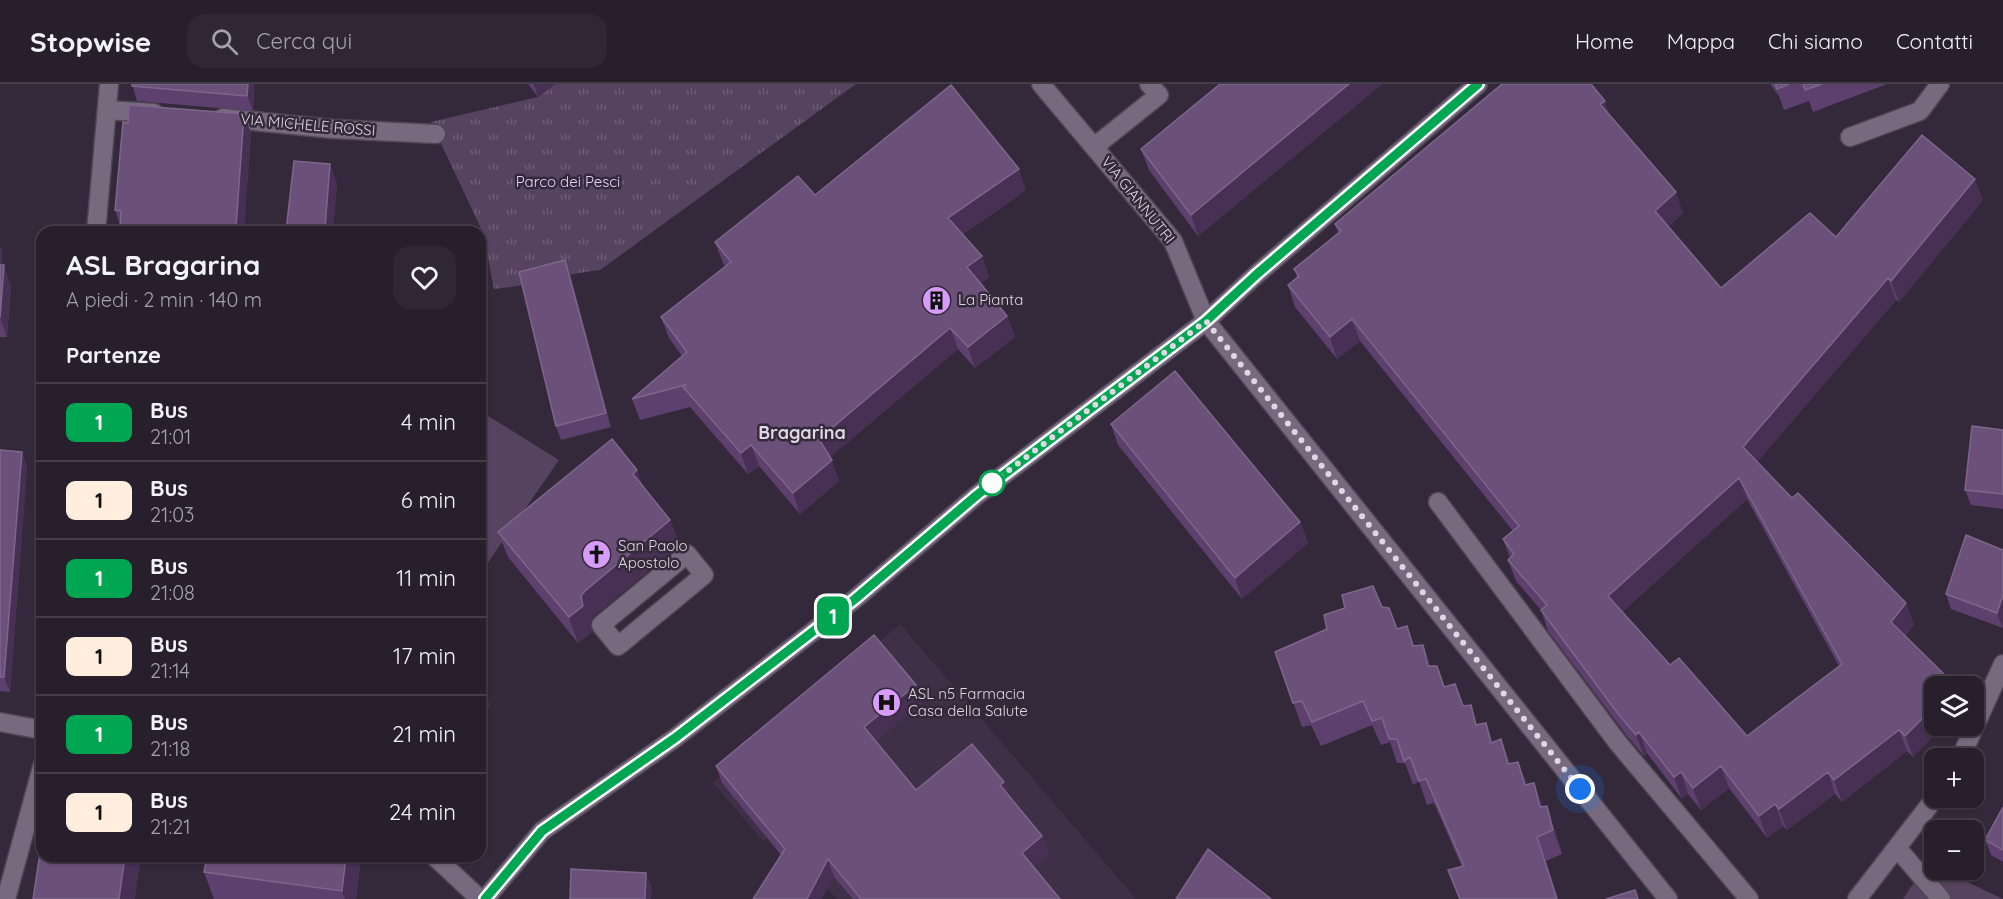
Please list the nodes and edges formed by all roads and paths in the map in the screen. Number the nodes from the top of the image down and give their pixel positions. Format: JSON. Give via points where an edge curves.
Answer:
{"nodes":[{"id":1,"x":109,"y":84,"type":"edge"},
{"id":2,"x":1041,"y":84,"type":"edge"},
{"id":3,"x":1149,"y":84,"type":"edge"},
{"id":4,"x":1478,"y":84,"type":"edge"},
{"id":5,"x":1940,"y":84,"type":"edge"},
{"id":6,"x":108,"y":110,"type":"junction"},
{"id":7,"x":167,"y":114,"type":"edge"},
{"id":8,"x":203,"y":117,"type":"edge"},
{"id":9,"x":436,"y":134,"type":"dead end"},
{"id":10,"x":1850,"y":137,"type":"dead end"},
{"id":11,"x":1094,"y":147,"type":"junction"},
{"id":12,"x":97,"y":226,"type":"edge"},
{"id":13,"x":1206,"y":321,"type":"junction"},
{"id":14,"x":1438,"y":502,"type":"dead end"},
{"id":15,"x":704,"y":575,"type":"joint"},
{"id":16,"x":2003,"y":664,"type":"edge"},
{"id":17,"x":0,"y":722,"type":"edge"},
{"id":18,"x":36,"y":729,"type":"edge"},
{"id":19,"x":1965,"y":748,"type":"edge"},
{"id":20,"x":36,"y":789,"type":"edge"},
{"id":21,"x":1927,"y":808,"type":"edge"},
{"id":22,"x":1897,"y":848,"type":"junction"},
{"id":23,"x":440,"y":862,"type":"edge"},
{"id":24,"x":6,"y":899,"type":"edge"},
{"id":25,"x":480,"y":899,"type":"edge"},
{"id":26,"x":485,"y":899,"type":"edge"},
{"id":27,"x":1668,"y":899,"type":"edge"},
{"id":28,"x":1749,"y":899,"type":"edge"},
{"id":29,"x":1857,"y":899,"type":"edge"},
{"id":30,"x":1941,"y":899,"type":"edge"}],
"edges":[{"from":1,"to":6,"type":"street"},
{"from":2,"to":11,"type":"street","name":"VIA GIANNUTRI"},
{"from":3,"to":11,"type":"street","name":"VIA GIANNUTRI","via":[[1158,95]]},
{"from":4,"to":13,"type":"street"},
{"from":5,"to":10,"type":"street","via":[[1920,111]]},
{"from":6,"to":7,"type":"street"},
{"from":6,"to":12,"type":"street"},
{"from":8,"to":9,"type":"street","name":"VIA MICHELE ROSSI"},
{"from":11,"to":13,"type":"street","name":"VIA GIANNUTRI","via":[[1173,241]]},
{"from":13,"to":26,"type":"street","via":[[977,495],[773,663],[675,738],[542,831]]},
{"from":13,"to":27,"type":"street","name":"VIA GIANNUTRI"},
{"from":14,"to":28,"type":"street","via":[[1618,743]]},
{"from":15,"to":15,"type":"street","via":[[618,646],[601,625],[687,554]]},
{"from":16,"to":19,"type":"street"},
{"from":17,"to":18,"type":"street"},
{"from":20,"to":24,"type":"street"},
{"from":21,"to":22,"type":"street"},
{"from":22,"to":29,"type":"street"},
{"from":22,"to":30,"type":"street"},
{"from":23,"to":25,"type":"street"}]}
